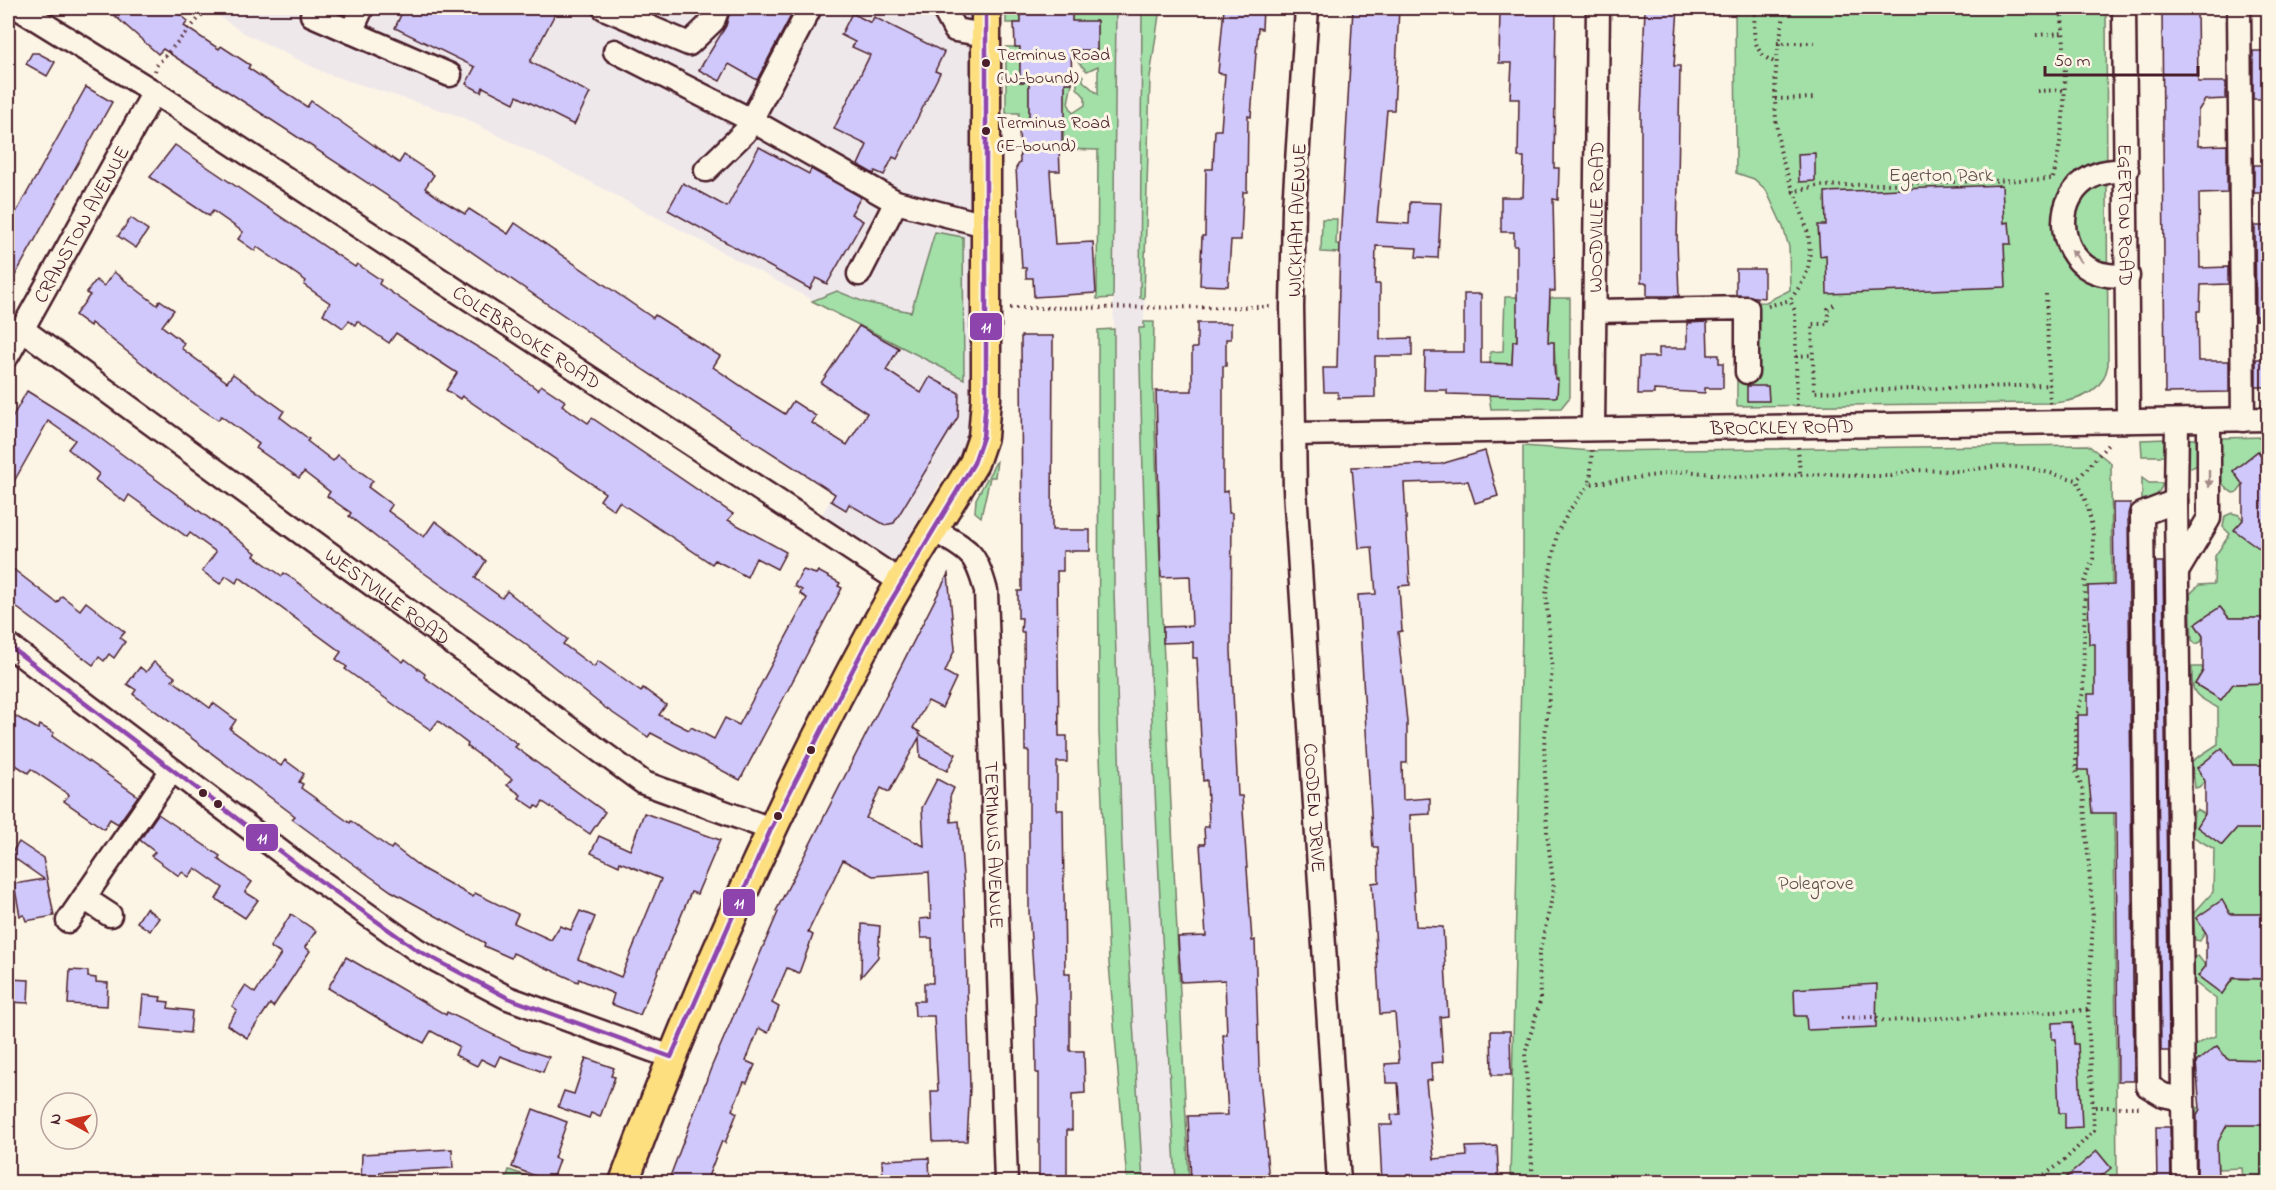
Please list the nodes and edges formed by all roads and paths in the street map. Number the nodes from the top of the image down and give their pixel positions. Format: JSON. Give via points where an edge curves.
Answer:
{"nodes":[{"id":1,"x":18,"y":8,"type":"edge"},
{"id":2,"x":208,"y":8,"type":"edge"},
{"id":3,"x":362,"y":8,"type":"edge"},
{"id":4,"x":604,"y":8,"type":"edge"},
{"id":5,"x":718,"y":8,"type":"edge"},
{"id":6,"x":810,"y":8,"type":"edge"},
{"id":7,"x":943,"y":8,"type":"edge"},
{"id":8,"x":1307,"y":8,"type":"edge"},
{"id":9,"x":1598,"y":8,"type":"edge"},
{"id":10,"x":1755,"y":8,"type":"edge"},
{"id":11,"x":1786,"y":8,"type":"edge"},
{"id":12,"x":2061,"y":8,"type":"edge"},
{"id":13,"x":2124,"y":8,"type":"edge"},
{"id":14,"x":2239,"y":8,"type":"edge"},
{"id":15,"x":312,"y":15,"type":"dead end"},
{"id":16,"x":986,"y":21,"type":"edge"},
{"id":17,"x":351,"y":32,"type":"junction"},
{"id":18,"x":2064,"y":33,"type":"junction"},
{"id":19,"x":2036,"y":35,"type":"dead end"},
{"id":20,"x":1777,"y":43,"type":"junction"},
{"id":21,"x":1815,"y":43,"type":"dead end"},
{"id":22,"x":615,"y":51,"type":"dead end"},
{"id":23,"x":1777,"y":63,"type":"junction"},
{"id":24,"x":450,"y":75,"type":"dead end"},
{"id":25,"x":2066,"y":90,"type":"junction"},
{"id":26,"x":2037,"y":91,"type":"dead end"},
{"id":27,"x":154,"y":92,"type":"junction"},
{"id":28,"x":1816,"y":98,"type":"dead end"},
{"id":29,"x":1775,"y":99,"type":"junction"},
{"id":30,"x":751,"y":120,"type":"junction"},
{"id":31,"x":706,"y":170,"type":"dead end"},
{"id":32,"x":2127,"y":170,"type":"junction"},
{"id":33,"x":2053,"y":179,"type":"junction"},
{"id":34,"x":2054,"y":190,"type":"dead end"},
{"id":35,"x":1792,"y":192,"type":"junction"},
{"id":36,"x":896,"y":202,"type":"junction"},
{"id":37,"x":985,"y":225,"type":"junction"},
{"id":38,"x":859,"y":274,"type":"dead end"},
{"id":39,"x":2128,"y":276,"type":"junction"},
{"id":40,"x":2046,"y":294,"type":"dead end"},
{"id":41,"x":1834,"y":305,"type":"dead end"},
{"id":42,"x":1292,"y":307,"type":"junction"},
{"id":43,"x":985,"y":308,"type":"junction"},
{"id":44,"x":1596,"y":311,"type":"junction"},
{"id":45,"x":21,"y":329,"type":"junction"},
{"id":46,"x":8,"y":355,"type":"edge"},
{"id":47,"x":1796,"y":356,"type":"junction"},
{"id":48,"x":1813,"y":356,"type":"junction"},
{"id":49,"x":1747,"y":372,"type":"dead end"},
{"id":50,"x":2050,"y":385,"type":"junction"},
{"id":51,"x":2050,"y":403,"type":"dead end"},
{"id":52,"x":2243,"y":420,"type":"junction"},
{"id":53,"x":2268,"y":420,"type":"edge"},
{"id":54,"x":2128,"y":421,"type":"junction"},
{"id":55,"x":2177,"y":421,"type":"junction"},
{"id":56,"x":2209,"y":421,"type":"junction"},
{"id":57,"x":1797,"y":426,"type":"junction"},
{"id":58,"x":1593,"y":427,"type":"junction"},
{"id":59,"x":1294,"y":434,"type":"junction"},
{"id":60,"x":1800,"y":474,"type":"junction"},
{"id":61,"x":2077,"y":480,"type":"junction"},
{"id":62,"x":1590,"y":484,"type":"junction"},
{"id":63,"x":2176,"y":501,"type":"junction"},
{"id":64,"x":934,"y":530,"type":"junction"},
{"id":65,"x":2177,"y":572,"type":"junction"},
{"id":66,"x":901,"y":582,"type":"junction"},
{"id":67,"x":8,"y":645,"type":"edge"},
{"id":68,"x":172,"y":770,"type":"junction"},
{"id":69,"x":771,"y":829,"type":"junction"},
{"id":70,"x":84,"y":898,"type":"junction"},
{"id":71,"x":110,"y":915,"type":"dead end"},
{"id":72,"x":68,"y":921,"type":"dead end"},
{"id":73,"x":2088,"y":1010,"type":"junction"},
{"id":74,"x":1841,"y":1018,"type":"dead end"},
{"id":75,"x":671,"y":1057,"type":"junction"},
{"id":76,"x":2182,"y":1099,"type":"junction"},
{"id":77,"x":2095,"y":1107,"type":"junction"},
{"id":78,"x":2150,"y":1107,"type":"dead end"},
{"id":79,"x":624,"y":1182,"type":"edge"},
{"id":80,"x":1006,"y":1182,"type":"edge"},
{"id":81,"x":1339,"y":1182,"type":"edge"},
{"id":82,"x":1533,"y":1182,"type":"edge"},
{"id":83,"x":1759,"y":1182,"type":"edge"},
{"id":84,"x":1791,"y":1182,"type":"edge"},
{"id":85,"x":1904,"y":1182,"type":"edge"},
{"id":86,"x":1938,"y":1182,"type":"edge"},
{"id":87,"x":2028,"y":1182,"type":"edge"},
{"id":88,"x":2184,"y":1182,"type":"edge"}],
"edges":[{"from":1,"to":27,"type":"street","name":"COLEBROOKE ROAD"},
{"from":2,"to":27,"type":"path","via":[[156,66]]},
{"from":3,"to":17,"type":"street"},
{"from":4,"to":5,"type":"street","via":[[689,44],[713,21]]},
{"from":6,"to":30,"type":"street"},
{"from":7,"to":16,"type":"street","via":[[955,30]]},
{"from":8,"to":42,"type":"street","name":"WICKHAM AVENUE"},
{"from":9,"to":44,"type":"street","name":"WOODVILLE ROAD"},
{"from":10,"to":23,"type":"path","via":[[1756,48],[1759,54]]},
{"from":11,"to":20,"type":"path"},
{"from":12,"to":18,"type":"path"},
{"from":13,"to":32,"type":"street","name":"EGERTON ROAD"},
{"from":14,"to":52,"type":"street"},
{"from":15,"to":17,"type":"street"},
{"from":16,"to":37,"type":"main road"},
{"from":17,"to":24,"type":"street"},
{"from":18,"to":19,"type":"path"},
{"from":18,"to":25,"type":"path"},
{"from":20,"to":21,"type":"path"},
{"from":20,"to":23,"type":"path"},
{"from":22,"to":30,"type":"street"},
{"from":23,"to":29,"type":"path"},
{"from":25,"to":26,"type":"path"},
{"from":25,"to":33,"type":"path","via":[[2061,147]]},
{"from":27,"to":45,"type":"street","name":"CRANSTON AVENUE"},
{"from":27,"to":66,"type":"street","name":"COLEBROOKE ROAD"},
{"from":28,"to":29,"type":"path"},
{"from":29,"to":35,"type":"path","via":[[1780,148]]},
{"from":30,"to":31,"type":"street","via":[[745,132]]},
{"from":30,"to":36,"type":"street"},
{"from":32,"to":39,"type":"street","name":"EGERTON ROAD"},
{"from":39,"to":32,"type":"street","one_way":true,"via":[[2109,276],[2091,270],[2077,259],[2067,243],[2063,224],[2075,189],[2090,177]]},
{"from":33,"to":34,"type":"path"},
{"from":33,"to":35,"type":"path","via":[[1817,186]]},
{"from":35,"to":47,"type":"path","via":[[1802,210],[1809,242],[1809,264],[1790,300],[1795,311]]},
{"from":36,"to":37,"type":"street"},
{"from":36,"to":38,"type":"street"},
{"from":37,"to":43,"type":"main road"},
{"from":39,"to":54,"type":"street","name":"EGERTON ROAD"},
{"from":40,"to":50,"type":"path"},
{"from":41,"to":48,"type":"path","via":[[1828,309],[1828,324],[1812,324]]},
{"from":42,"to":43,"type":"path"},
{"from":42,"to":59,"type":"street","name":"WICKHAM AVENUE"},
{"from":43,"to":64,"type":"main road","via":[[984,428],[974,464]]},
{"from":44,"to":49,"type":"street","via":[[1747,308]]},
{"from":44,"to":58,"type":"street","name":"WOODVILLE ROAD"},
{"from":45,"to":46,"type":"street","name":"CRANSTON AVENUE"},
{"from":45,"to":69,"type":"street","name":"WESTVILLE ROAD","via":[[644,783]]},
{"from":47,"to":48,"type":"path"},
{"from":47,"to":57,"type":"path"},
{"from":48,"to":50,"type":"path","via":[[1814,392]]},
{"from":50,"to":51,"type":"path"},
{"from":52,"to":53,"type":"street","name":"BROCKLEY ROAD"},
{"from":52,"to":56,"type":"street","name":"BROCKLEY ROAD"},
{"from":54,"to":55,"type":"street","name":"BROCKLEY ROAD"},
{"from":54,"to":57,"type":"street","name":"BROCKLEY ROAD"},
{"from":54,"to":61,"type":"path"},
{"from":55,"to":56,"type":"street","name":"BROCKLEY ROAD"},
{"from":55,"to":63,"type":"street"},
{"from":56,"to":65,"type":"street","one_way":true,"via":[[2209,518]]},
{"from":57,"to":58,"type":"street","name":"BROCKLEY ROAD"},
{"from":57,"to":60,"type":"path"},
{"from":58,"to":59,"type":"street","name":"BROCKLEY ROAD"},
{"from":58,"to":62,"type":"path"},
{"from":59,"to":81,"type":"street","name":"COODEN DRIVE"},
{"from":60,"to":61,"type":"path","via":[[1891,476],[1913,470],[1958,471],[2000,466],[2030,468]]},
{"from":60,"to":62,"type":"path","via":[[1736,477],[1687,471]]},
{"from":61,"to":73,"type":"path","via":[[2093,533],[2093,559],[2085,582],[2083,693],[2076,716],[2076,771],[2082,791],[2093,918]]},
{"from":62,"to":82,"type":"path","via":[[1557,533],[1546,594],[1552,670],[1544,744],[1546,833],[1554,889],[1539,955],[1540,1002],[1526,1053]]},
{"from":63,"to":65,"type":"street"},
{"from":63,"to":76,"type":"street","via":[[2142,514],[2148,1086],[2163,1095]]},
{"from":64,"to":66,"type":"main road"},
{"from":64,"to":80,"type":"street","name":"TERMINUS AVENUE","via":[[970,552],[978,563],[986,591]]},
{"from":65,"to":76,"type":"street"},
{"from":66,"to":69,"type":"main road"},
{"from":67,"to":68,"type":"street"},
{"from":68,"to":70,"type":"street"},
{"from":68,"to":75,"type":"street","via":[[417,950],[508,998]]},
{"from":69,"to":75,"type":"main road"},
{"from":70,"to":71,"type":"street"},
{"from":70,"to":72,"type":"street"},
{"from":73,"to":74,"type":"path","via":[[1884,1021],[1876,1017]]},
{"from":73,"to":77,"type":"path"},
{"from":75,"to":79,"type":"main road"},
{"from":76,"to":88,"type":"street"},
{"from":77,"to":78,"type":"path"},
{"from":77,"to":87,"type":"path","via":[[2094,1130],[2060,1162]]},
{"from":83,"to":84,"type":"path"},
{"from":85,"to":86,"type":"path"}]}
